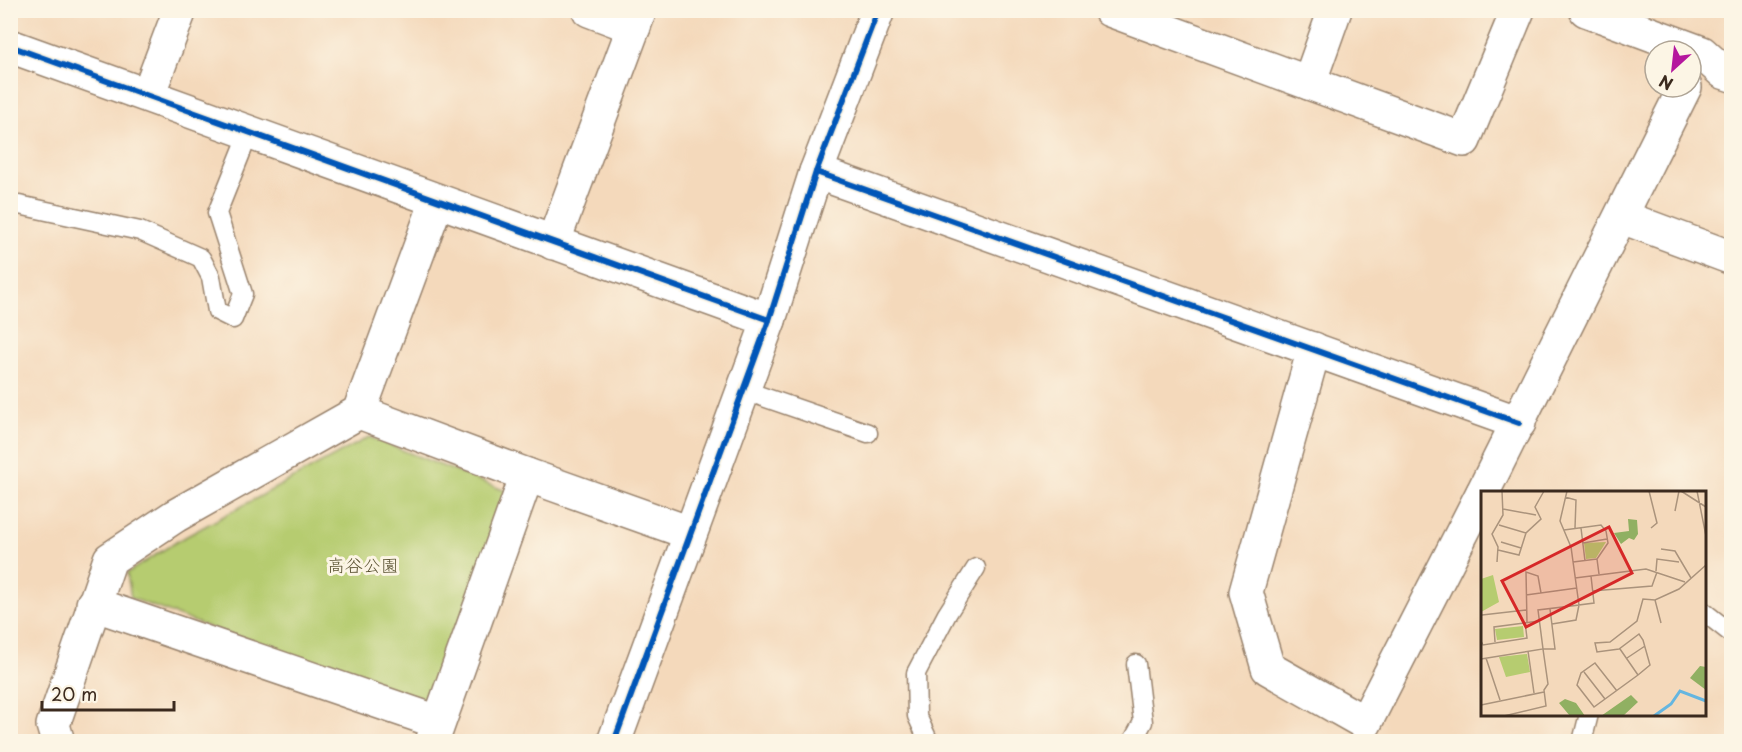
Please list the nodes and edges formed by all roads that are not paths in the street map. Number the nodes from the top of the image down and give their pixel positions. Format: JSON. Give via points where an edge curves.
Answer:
{"nodes":[{"id":1,"x":180,"y":10,"type":"edge"},
{"id":2,"x":589,"y":10,"type":"edge"},
{"id":3,"x":878,"y":10,"type":"edge"},
{"id":4,"x":1110,"y":10,"type":"edge"},
{"id":5,"x":1335,"y":10,"type":"edge"},
{"id":6,"x":1518,"y":10,"type":"edge"},
{"id":7,"x":1586,"y":10,"type":"edge"},
{"id":8,"x":637,"y":19,"type":"edge"},
{"id":9,"x":10,"y":46,"type":"edge"},
{"id":10,"x":1716,"y":65,"type":"edge"},
{"id":11,"x":1309,"y":83,"type":"junction"},
{"id":12,"x":148,"y":95,"type":"junction"},
{"id":13,"x":1680,"y":99,"type":"edge"},
{"id":14,"x":249,"y":133,"type":"junction"},
{"id":15,"x":816,"y":172,"type":"junction"},
{"id":16,"x":437,"y":201,"type":"junction"},
{"id":17,"x":10,"y":208,"type":"edge"},
{"id":18,"x":1622,"y":217,"type":"junction"},
{"id":19,"x":553,"y":243,"type":"junction"},
{"id":20,"x":1731,"y":258,"type":"edge"},
{"id":21,"x":769,"y":320,"type":"junction"},
{"id":22,"x":1314,"y":349,"type":"junction"},
{"id":23,"x":743,"y":390,"type":"junction"},
{"id":24,"x":359,"y":412,"type":"junction"},
{"id":25,"x":1519,"y":423,"type":"junction"},
{"id":26,"x":868,"y":433,"type":"dead end"},
{"id":27,"x":527,"y":475,"type":"junction"},
{"id":28,"x":1484,"y":491,"type":"edge"},
{"id":29,"x":1481,"y":497,"type":"edge"},
{"id":30,"x":690,"y":533,"type":"junction"},
{"id":31,"x":976,"y":568,"type":"dead end"},
{"id":32,"x":93,"y":604,"type":"junction"},
{"id":33,"x":1706,"y":614,"type":"edge"},
{"id":34,"x":1731,"y":634,"type":"edge"},
{"id":35,"x":1136,"y":664,"type":"dead end"},
{"id":36,"x":1588,"y":716,"type":"edge"},
{"id":37,"x":435,"y":732,"type":"edge"},
{"id":38,"x":58,"y":741,"type":"edge"},
{"id":39,"x":614,"y":741,"type":"edge"},
{"id":40,"x":929,"y":741,"type":"edge"},
{"id":41,"x":1132,"y":741,"type":"edge"},
{"id":42,"x":1582,"y":741,"type":"edge"}],
"edges":[{"from":1,"to":12,"type":"street"},
{"from":2,"to":8,"type":"street"},
{"from":3,"to":15,"type":"street"},
{"from":4,"to":11,"type":"street"},
{"from":5,"to":11,"type":"street"},
{"from":6,"to":11,"type":"street","via":[[1464,140]]},
{"from":7,"to":10,"type":"street"},
{"from":8,"to":19,"type":"street"},
{"from":9,"to":12,"type":"street"},
{"from":12,"to":14,"type":"street"},
{"from":13,"to":18,"type":"street"},
{"from":14,"to":16,"type":"street"},
{"from":14,"to":17,"type":"lane","via":[[217,213],[243,294],[233,319],[217,310],[211,277],[201,258],[140,231],[19,205]]},
{"from":15,"to":21,"type":"street"},
{"from":15,"to":22,"type":"street"},
{"from":16,"to":19,"type":"street"},
{"from":16,"to":24,"type":"street"},
{"from":18,"to":20,"type":"street"},
{"from":18,"to":25,"type":"street"},
{"from":19,"to":21,"type":"street"},
{"from":21,"to":23,"type":"street"},
{"from":22,"to":25,"type":"street"},
{"from":22,"to":29,"type":"street","via":[[1246,592],[1268,668],[1365,723]]},
{"from":23,"to":26,"type":"lane"},
{"from":23,"to":30,"type":"street"},
{"from":24,"to":27,"type":"street"},
{"from":24,"to":32,"type":"street","via":[[174,516],[110,559]]},
{"from":25,"to":28,"type":"street"},
{"from":27,"to":30,"type":"street"},
{"from":27,"to":37,"type":"street"},
{"from":30,"to":39,"type":"street"},
{"from":31,"to":40,"type":"lane","via":[[916,673],[917,716]]},
{"from":32,"to":37,"type":"street"},
{"from":32,"to":38,"type":"street","via":[[53,725]]},
{"from":33,"to":34,"type":"lane"},
{"from":35,"to":41,"type":"lane","via":[[1143,722]]},
{"from":36,"to":42,"type":"lane"}]}
